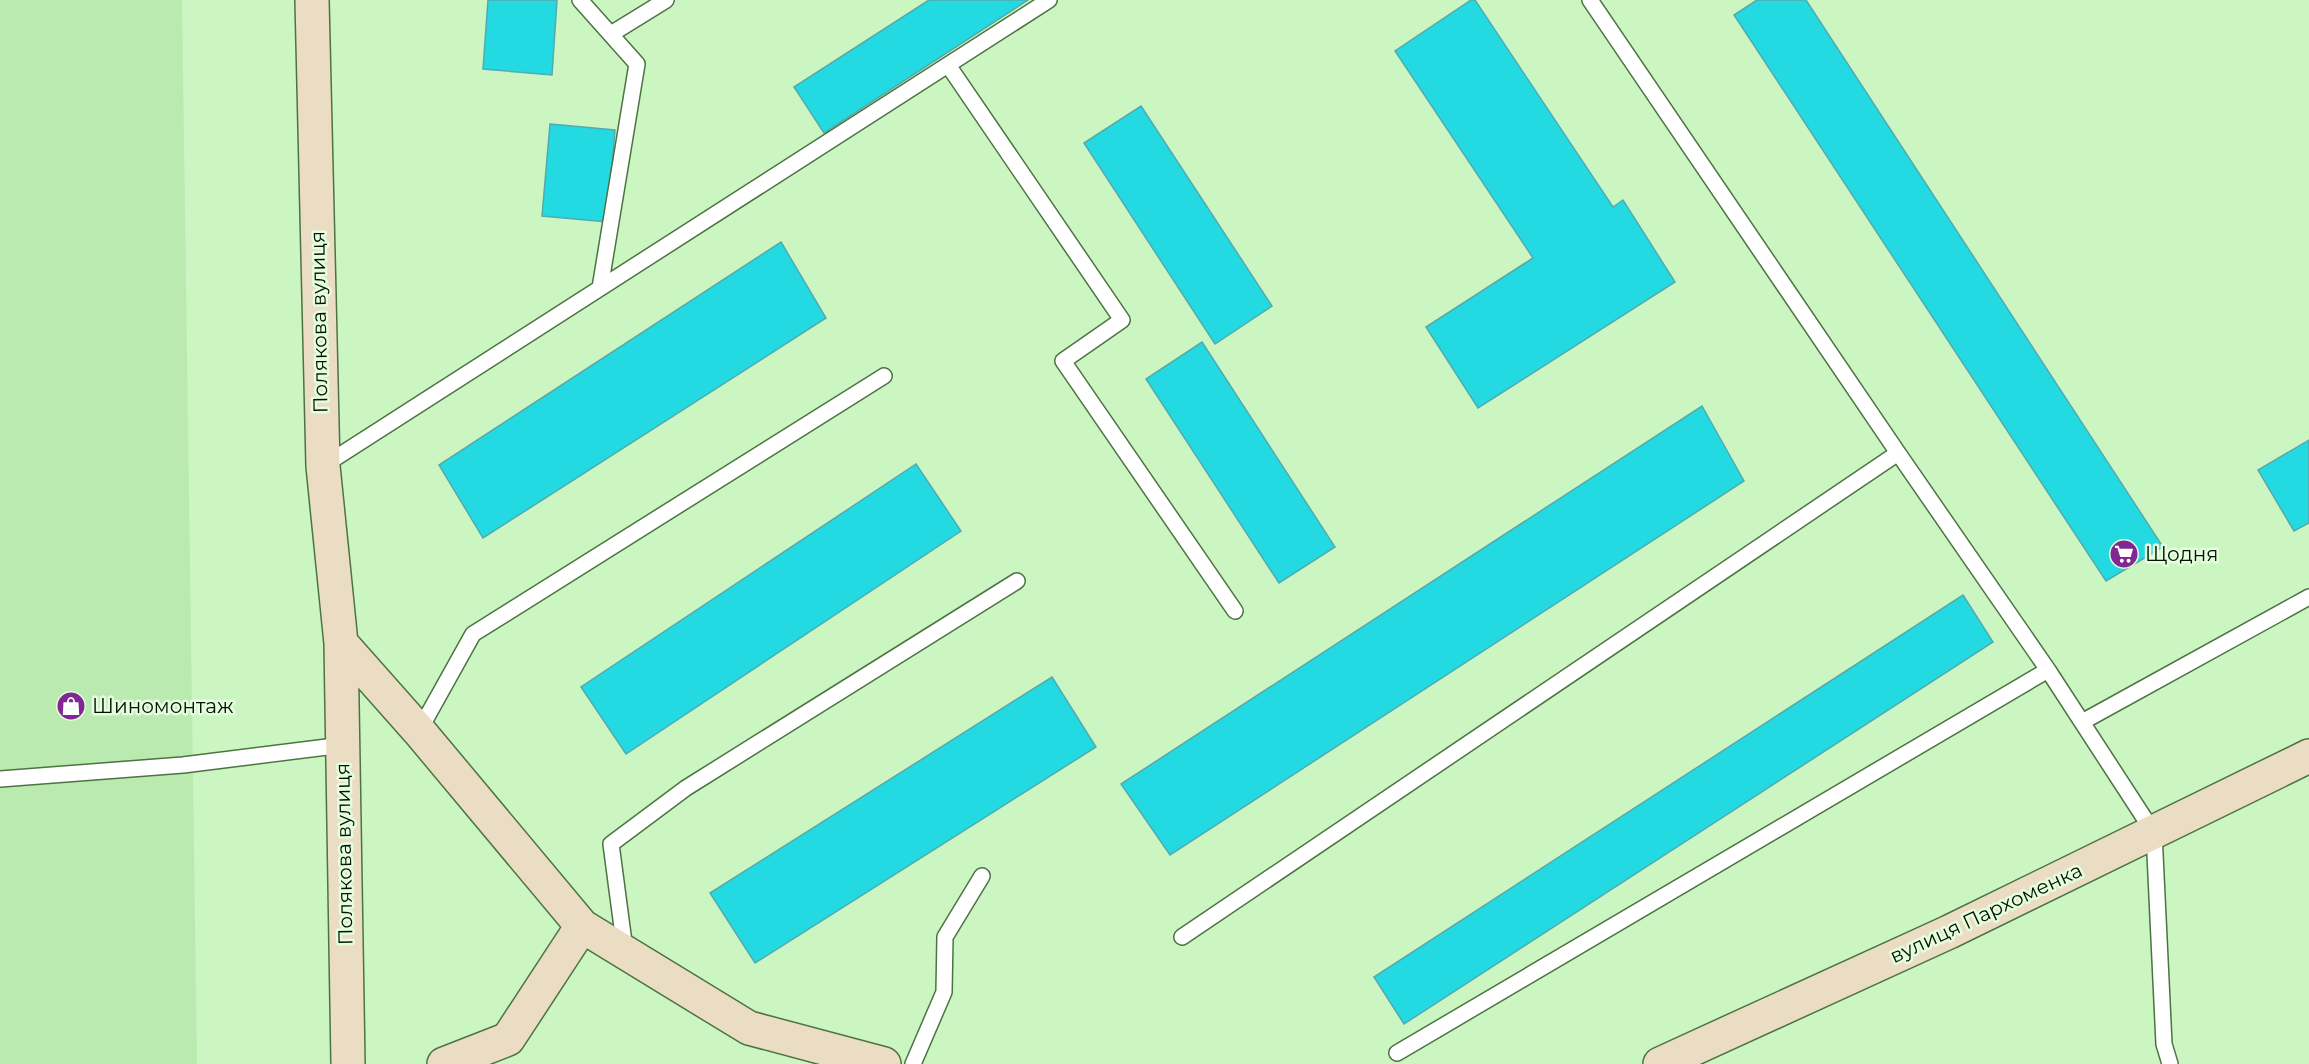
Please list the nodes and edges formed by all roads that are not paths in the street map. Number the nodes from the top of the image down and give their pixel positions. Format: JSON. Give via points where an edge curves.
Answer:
{"nodes":[{"id":1,"x":312,"y":0,"type":"edge"},
{"id":2,"x":580,"y":0,"type":"edge"},
{"id":3,"x":666,"y":0,"type":"edge"},
{"id":4,"x":1049,"y":0,"type":"edge"},
{"id":5,"x":1590,"y":0,"type":"edge"},
{"id":6,"x":611,"y":34,"type":"junction"},
{"id":7,"x":948,"y":65,"type":"junction"},
{"id":8,"x":600,"y":288,"type":"junction"},
{"id":9,"x":884,"y":376,"type":"dead end"},
{"id":10,"x":1898,"y":453,"type":"junction"},
{"id":11,"x":323,"y":466,"type":"junction"},
{"id":12,"x":1017,"y":581,"type":"dead end"},
{"id":13,"x":2309,"y":597,"type":"edge"},
{"id":14,"x":1235,"y":611,"type":"dead end"},
{"id":15,"x":341,"y":643,"type":"junction"},
{"id":16,"x":2048,"y":670,"type":"junction"},
{"id":17,"x":2082,"y":722,"type":"junction"},
{"id":18,"x":419,"y":731,"type":"junction"},
{"id":19,"x":343,"y":745,"type":"junction"},
{"id":20,"x":2309,"y":756,"type":"edge"},
{"id":21,"x":0,"y":779,"type":"edge"},
{"id":22,"x":2154,"y":833,"type":"junction"},
{"id":23,"x":982,"y":876,"type":"dead end"},
{"id":24,"x":582,"y":927,"type":"junction"},
{"id":25,"x":1182,"y":937,"type":"dead end"},
{"id":26,"x":626,"y":953,"type":"junction"},
{"id":27,"x":1397,"y":1053,"type":"dead end"},
{"id":28,"x":348,"y":1064,"type":"edge"},
{"id":29,"x":444,"y":1064,"type":"edge"},
{"id":30,"x":884,"y":1064,"type":"edge"},
{"id":31,"x":913,"y":1064,"type":"edge"},
{"id":32,"x":1660,"y":1064,"type":"edge"},
{"id":33,"x":2170,"y":1064,"type":"edge"}],
"edges":[{"from":1,"to":11,"type":"street","name":"Полякова вулиця"},
{"from":2,"to":6,"type":"lane"},
{"from":3,"to":6,"type":"lane"},
{"from":4,"to":7,"type":"lane"},
{"from":5,"to":10,"type":"lane"},
{"from":6,"to":8,"type":"lane","via":[[637,64]]},
{"from":7,"to":8,"type":"lane"},
{"from":7,"to":14,"type":"lane","via":[[1122,320],[1063,361]]},
{"from":8,"to":11,"type":"lane"},
{"from":9,"to":18,"type":"lane","via":[[473,634]]},
{"from":10,"to":16,"type":"lane"},
{"from":10,"to":25,"type":"lane"},
{"from":11,"to":15,"type":"street","name":"Полякова вулиця"},
{"from":12,"to":26,"type":"lane","via":[[686,788],[611,844]]},
{"from":13,"to":17,"type":"lane"},
{"from":15,"to":18,"type":"street"},
{"from":15,"to":19,"type":"street","name":"Полякова вулиця"},
{"from":16,"to":17,"type":"lane"},
{"from":16,"to":27,"type":"lane"},
{"from":17,"to":22,"type":"lane"},
{"from":18,"to":24,"type":"street"},
{"from":19,"to":21,"type":"lane","via":[[183,765]]},
{"from":19,"to":28,"type":"street","name":"Полякова вулиця"},
{"from":20,"to":22,"type":"street","name":"вулиця Пархоменка"},
{"from":22,"to":32,"type":"street","name":"вулиця Пархоменка"},
{"from":22,"to":33,"type":"lane","via":[[2164,1044]]},
{"from":23,"to":31,"type":"lane","via":[[945,937],[944,992]]},
{"from":24,"to":26,"type":"street"},
{"from":24,"to":29,"type":"street","via":[[508,1039]]},
{"from":26,"to":30,"type":"street","via":[[749,1028]]}]}
